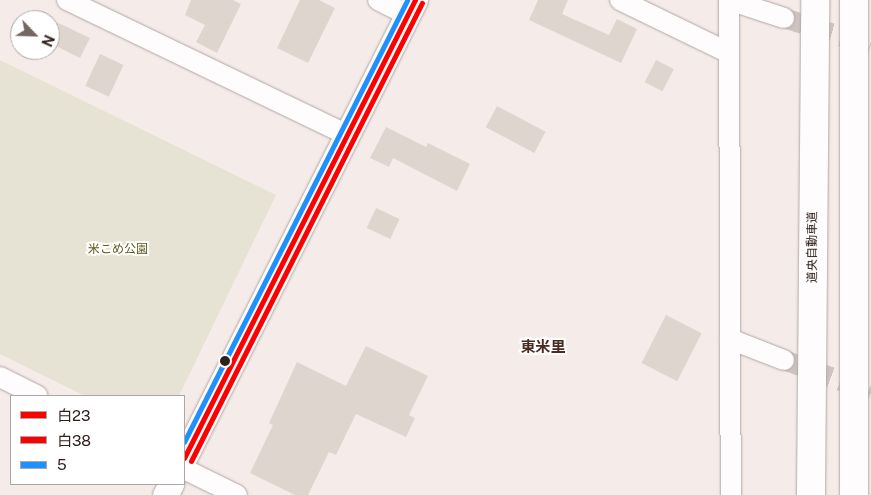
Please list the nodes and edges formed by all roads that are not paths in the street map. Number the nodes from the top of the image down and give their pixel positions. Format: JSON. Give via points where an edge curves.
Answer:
{"nodes":[{"id":1,"x":67,"y":0,"type":"edge"},
{"id":2,"x":378,"y":0,"type":"edge"},
{"id":3,"x":620,"y":0,"type":"edge"},
{"id":4,"x":729,"y":0,"type":"edge"},
{"id":5,"x":814,"y":0,"type":"edge"},
{"id":6,"x":854,"y":0,"type":"edge"},
{"id":7,"x":412,"y":8,"type":"edge"},
{"id":8,"x":784,"y":18,"type":"tunnel mouth"},
{"id":9,"x":729,"y":53,"type":"junction"},
{"id":10,"x":347,"y":135,"type":"junction"},
{"id":11,"x":730,"y":340,"type":"junction"},
{"id":12,"x":784,"y":360,"type":"tunnel mouth"},
{"id":13,"x":0,"y":378,"type":"edge"},
{"id":14,"x":36,"y":395,"type":"edge"},
{"id":15,"x":185,"y":456,"type":"edge"},
{"id":16,"x":185,"y":469,"type":"edge"},
{"id":17,"x":237,"y":495,"type":"edge"},
{"id":18,"x":731,"y":495,"type":"edge"},
{"id":19,"x":811,"y":495,"type":"edge"},
{"id":20,"x":854,"y":495,"type":"edge"}],
"edges":[{"from":1,"to":10,"type":"street"},
{"from":2,"to":7,"type":"street"},
{"from":3,"to":9,"type":"street"},
{"from":4,"to":8,"type":"street"},
{"from":4,"to":9,"type":"street"},
{"from":5,"to":19,"type":"highway","name":"道央自動車道"},
{"from":6,"to":20,"type":"highway"},
{"from":7,"to":10,"type":"main road"},
{"from":9,"to":11,"type":"street"},
{"from":10,"to":15,"type":"main road"},
{"from":11,"to":12,"type":"street"},
{"from":11,"to":18,"type":"street"},
{"from":13,"to":14,"type":"street"},
{"from":16,"to":17,"type":"street"}]}
